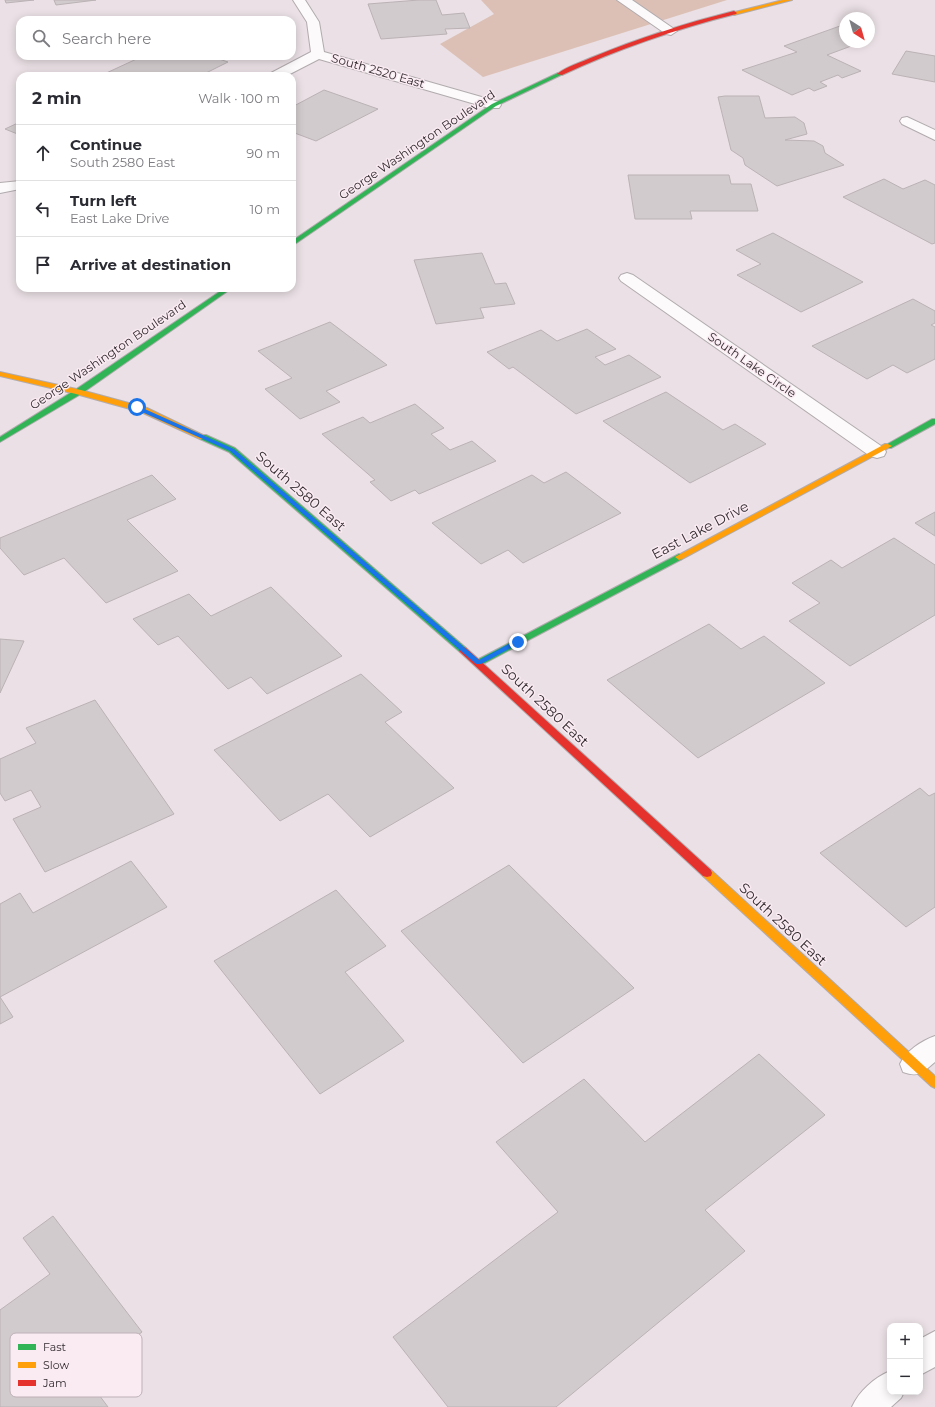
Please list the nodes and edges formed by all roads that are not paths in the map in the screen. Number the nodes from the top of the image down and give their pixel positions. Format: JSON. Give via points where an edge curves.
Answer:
{"nodes":[{"id":1,"x":299,"y":0,"type":"edge"},
{"id":2,"x":623,"y":0,"type":"edge"},
{"id":3,"x":789,"y":0,"type":"edge"},
{"id":4,"x":670,"y":31,"type":"junction"},
{"id":5,"x":318,"y":54,"type":"junction"},
{"id":6,"x":284,"y":72,"type":"edge"},
{"id":7,"x":494,"y":105,"type":"junction"},
{"id":8,"x":907,"y":121,"type":"dead end"},
{"id":9,"x":935,"y":136,"type":"edge"},
{"id":10,"x":16,"y":186,"type":"edge"},
{"id":11,"x":0,"y":188,"type":"edge"},
{"id":12,"x":296,"y":241,"type":"edge"},
{"id":13,"x":627,"y":278,"type":"dead end"},
{"id":14,"x":223,"y":292,"type":"edge"},
{"id":15,"x":0,"y":374,"type":"edge"},
{"id":16,"x":78,"y":392,"type":"junction"},
{"id":17,"x":935,"y":421,"type":"edge"},
{"id":18,"x":0,"y":440,"type":"edge"},
{"id":19,"x":877,"y":452,"type":"junction"},
{"id":20,"x":478,"y":663,"type":"junction"},
{"id":21,"x":935,"y":1047,"type":"edge"},
{"id":22,"x":913,"y":1064,"type":"junction"},
{"id":23,"x":935,"y":1083,"type":"edge"},
{"id":24,"x":935,"y":1346,"type":"edge"},
{"id":25,"x":921,"y":1359,"type":"edge"},
{"id":26,"x":887,"y":1390,"type":"edge"},
{"id":27,"x":868,"y":1407,"type":"edge"}],
"edges":[{"from":1,"to":5,"type":"street","name":"South 2520 East","via":[[313,22]]},
{"from":2,"to":4,"type":"street"},
{"from":3,"to":4,"type":"street","name":"George Washington Boulevard"},
{"from":4,"to":7,"type":"street","name":"George Washington Boulevard","via":[[585,62]]},
{"from":5,"to":6,"type":"street"},
{"from":5,"to":7,"type":"street","name":"South 2520 East"},
{"from":7,"to":12,"type":"street","name":"George Washington Boulevard"},
{"from":8,"to":9,"type":"street"},
{"from":10,"to":11,"type":"street"},
{"from":13,"to":19,"type":"street","name":"South Lake Circle"},
{"from":14,"to":16,"type":"street","name":"George Washington Boulevard"},
{"from":15,"to":16,"type":"street","name":"South 2580 East"},
{"from":16,"to":18,"type":"street","name":"George Washington Boulevard"},
{"from":16,"to":20,"type":"street","name":"South 2580 East","via":[[144,410],[232,450]]},
{"from":17,"to":19,"type":"street","name":"East Lake Drive"},
{"from":19,"to":20,"type":"street","name":"East Lake Drive"},
{"from":20,"to":22,"type":"street","name":"South 2580 East"},
{"from":21,"to":22,"type":"street"},
{"from":22,"to":23,"type":"street","name":"South 2580 East"},
{"from":24,"to":25,"type":"street"},
{"from":26,"to":27,"type":"street"}]}
